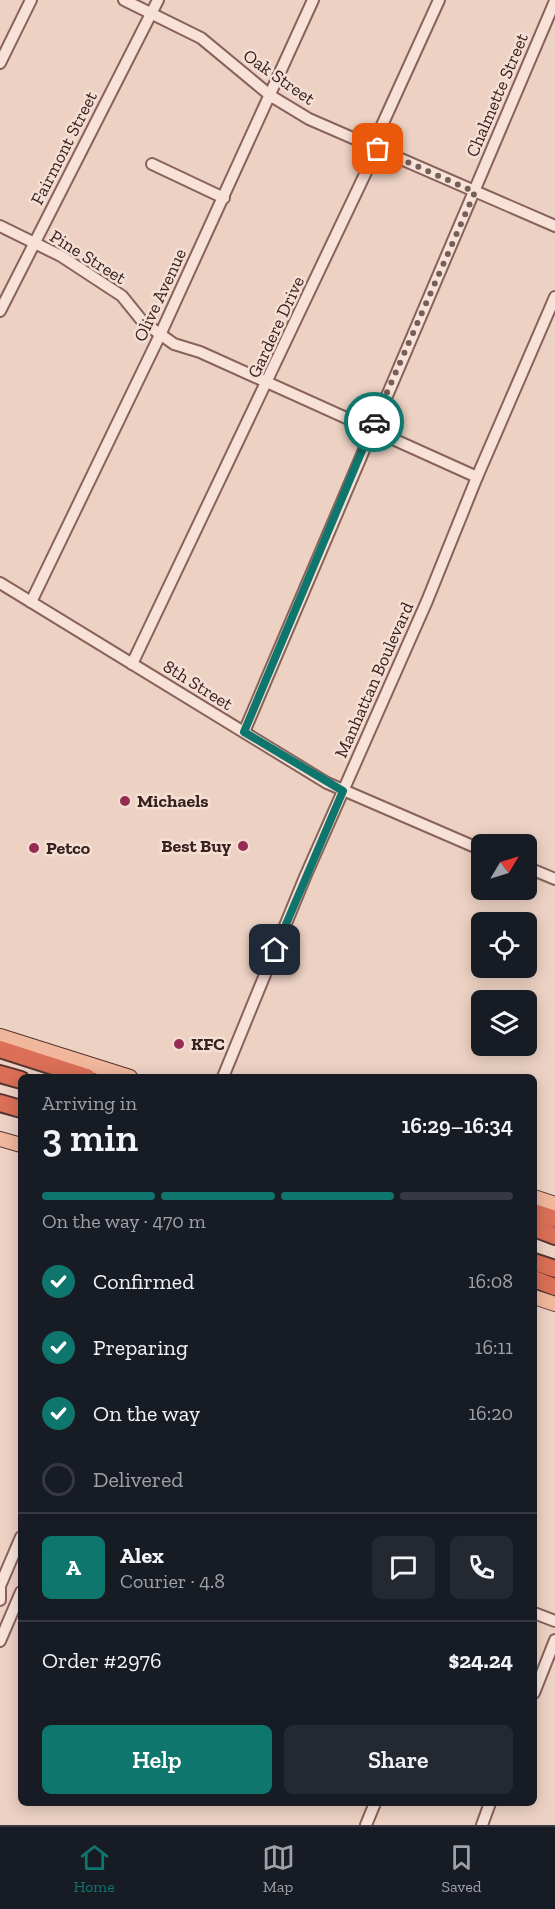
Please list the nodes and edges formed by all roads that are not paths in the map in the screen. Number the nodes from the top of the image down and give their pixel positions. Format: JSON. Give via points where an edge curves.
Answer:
{"nodes":[{"id":1,"x":31,"y":0,"type":"edge"},
{"id":2,"x":124,"y":0,"type":"edge"},
{"id":3,"x":158,"y":0,"type":"edge"},
{"id":4,"x":313,"y":0,"type":"edge"},
{"id":5,"x":439,"y":0,"type":"edge"},
{"id":6,"x":555,"y":1,"type":"edge"},
{"id":7,"x":151,"y":13,"type":"junction"},
{"id":8,"x":0,"y":63,"type":"edge"},
{"id":9,"x":271,"y":96,"type":"junction"},
{"id":10,"x":378,"y":149,"type":"junction"},
{"id":11,"x":152,"y":164,"type":"dead end"},
{"id":12,"x":475,"y":192,"type":"junction"},
{"id":13,"x":224,"y":198,"type":"junction"},
{"id":14,"x":0,"y":226,"type":"edge"},
{"id":15,"x":555,"y":226,"type":"edge"},
{"id":16,"x":34,"y":243,"type":"junction"},
{"id":17,"x":555,"y":297,"type":"edge"},
{"id":18,"x":0,"y":311,"type":"edge"},
{"id":19,"x":160,"y":335,"type":"junction"},
{"id":20,"x":267,"y":383,"type":"junction"},
{"id":21,"x":371,"y":431,"type":"junction"},
{"id":22,"x":477,"y":477,"type":"junction"},
{"id":23,"x":0,"y":583,"type":"edge"},
{"id":24,"x":31,"y":602,"type":"junction"},
{"id":25,"x":132,"y":664,"type":"junction"},
{"id":26,"x":244,"y":732,"type":"junction"},
{"id":27,"x":343,"y":791,"type":"junction"},
{"id":28,"x":471,"y":844,"type":"edge"},
{"id":29,"x":537,"y":872,"type":"edge"},
{"id":30,"x":555,"y":879,"type":"edge"},
{"id":31,"x":3,"y":1041,"type":"edge"},
{"id":32,"x":0,"y":1074,"type":"edge"},
{"id":33,"x":80,"y":1074,"type":"edge"},
{"id":34,"x":119,"y":1074,"type":"edge"},
{"id":35,"x":225,"y":1074,"type":"edge"},
{"id":36,"x":18,"y":1079,"type":"edge"},
{"id":37,"x":0,"y":1103,"type":"edge"},
{"id":38,"x":18,"y":1108,"type":"edge"},
{"id":39,"x":0,"y":1139,"type":"edge"},
{"id":40,"x":18,"y":1144,"type":"edge"},
{"id":41,"x":537,"y":1198,"type":"edge"},
{"id":42,"x":555,"y":1204,"type":"edge"},
{"id":43,"x":537,"y":1213,"type":"edge"},
{"id":44,"x":555,"y":1219,"type":"edge"},
{"id":45,"x":537,"y":1229,"type":"edge"},
{"id":46,"x":555,"y":1236,"type":"edge"},
{"id":47,"x":537,"y":1263,"type":"edge"},
{"id":48,"x":555,"y":1269,"type":"edge"},
{"id":49,"x":537,"y":1280,"type":"edge"},
{"id":50,"x":555,"y":1287,"type":"edge"},
{"id":51,"x":537,"y":1298,"type":"edge"},
{"id":52,"x":555,"y":1304,"type":"edge"},
{"id":53,"x":18,"y":1544,"type":"edge"},
{"id":54,"x":0,"y":1587,"type":"edge"},
{"id":55,"x":18,"y":1599,"type":"edge"},
{"id":56,"x":0,"y":1600,"type":"edge"},
{"id":57,"x":537,"y":1614,"type":"edge"},
{"id":58,"x":555,"y":1621,"type":"edge"},
{"id":59,"x":555,"y":1640,"type":"edge"},
{"id":60,"x":0,"y":1641,"type":"edge"},
{"id":61,"x":537,"y":1685,"type":"edge"},
{"id":62,"x":374,"y":1806,"type":"edge"},
{"id":63,"x":489,"y":1806,"type":"edge"},
{"id":64,"x":366,"y":1825,"type":"edge"},
{"id":65,"x":482,"y":1825,"type":"edge"}],
"edges":[{"from":1,"to":8,"type":"street"},
{"from":2,"to":7,"type":"street","name":"Oak Street"},
{"from":3,"to":7,"type":"street","name":"Fairmont Street"},
{"from":4,"to":9,"type":"street","name":"Olive Avenue"},
{"from":5,"to":10,"type":"street","name":"Gardere Drive","via":[[378,134]]},
{"from":6,"to":12,"type":"street","name":"Chalmette Street"},
{"from":7,"to":9,"type":"street","name":"Oak Street","via":[[201,38]]},
{"from":7,"to":16,"type":"street","name":"Fairmont Street"},
{"from":9,"to":10,"type":"street","name":"Oak Street","via":[[309,119]]},
{"from":9,"to":13,"type":"street","name":"Olive Avenue"},
{"from":10,"to":12,"type":"street","name":"Oak Street"},
{"from":10,"to":20,"type":"street","name":"Gardere Drive"},
{"from":11,"to":13,"type":"street"},
{"from":12,"to":15,"type":"street","name":"Oak Street"},
{"from":12,"to":21,"type":"street","name":"Chalmette Street"},
{"from":13,"to":19,"type":"street","name":"Olive Avenue"},
{"from":14,"to":16,"type":"street","name":"Pine Street"},
{"from":16,"to":18,"type":"street","name":"Fairmont Street"},
{"from":16,"to":19,"type":"street","name":"Pine Street","via":[[122,296],[143,322]]},
{"from":17,"to":22,"type":"street","name":"Manhattan Boulevard"},
{"from":19,"to":20,"type":"street","name":"Pine Street"},
{"from":19,"to":24,"type":"street","name":"Olive Avenue"},
{"from":20,"to":21,"type":"street","name":"Pine Street"},
{"from":20,"to":25,"type":"street","name":"Gardere Drive"},
{"from":21,"to":22,"type":"street","name":"Pine Street"},
{"from":21,"to":26,"type":"street","name":"Chalmette Street"},
{"from":22,"to":27,"type":"street","name":"Manhattan Boulevard","via":[[428,601]]},
{"from":23,"to":24,"type":"street","name":"8th Street"},
{"from":24,"to":25,"type":"street","name":"8th Street"},
{"from":25,"to":26,"type":"street","name":"8th Street"},
{"from":26,"to":27,"type":"street","name":"8th Street"},
{"from":27,"to":28,"type":"street","name":"8th Street"},
{"from":27,"to":35,"type":"street","name":"Manhattan Boulevard"},
{"from":29,"to":30,"type":"street"},
{"from":31,"to":33,"type":"highway"},
{"from":31,"to":34,"type":"main road"},
{"from":32,"to":36,"type":"highway"},
{"from":37,"to":38,"type":"highway"},
{"from":39,"to":40,"type":"main road"},
{"from":41,"to":42,"type":"main road"},
{"from":43,"to":44,"type":"highway"},
{"from":45,"to":46,"type":"highway"},
{"from":47,"to":48,"type":"highway"},
{"from":49,"to":50,"type":"highway"},
{"from":51,"to":52,"type":"main road"},
{"from":53,"to":54,"type":"street"},
{"from":54,"to":56,"type":"street"},
{"from":55,"to":60,"type":"street"},
{"from":57,"to":58,"type":"street"},
{"from":59,"to":61,"type":"street"},
{"from":62,"to":64,"type":"street"},
{"from":63,"to":65,"type":"street"}]}
